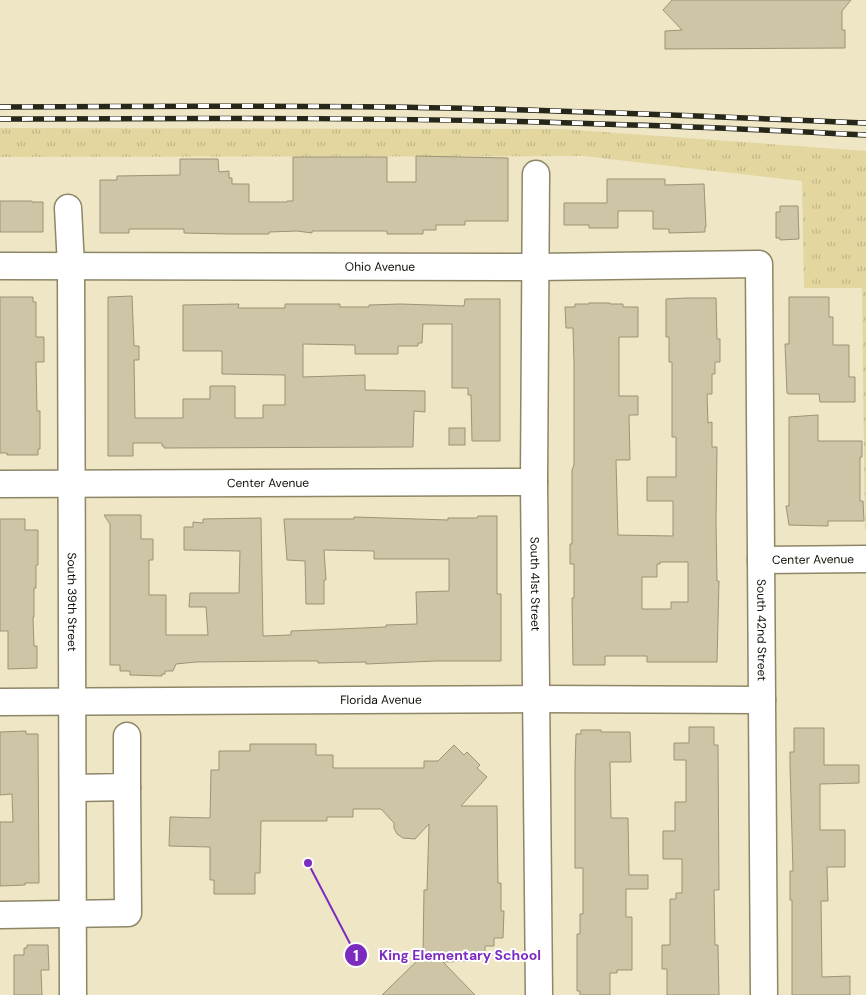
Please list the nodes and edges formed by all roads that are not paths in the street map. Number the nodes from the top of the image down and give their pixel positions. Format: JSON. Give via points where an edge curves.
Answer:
{"nodes":[{"id":1,"x":536,"y":174,"type":"dead end"},
{"id":2,"x":68,"y":208,"type":"dead end"},
{"id":3,"x":759,"y":264,"type":"joint"},
{"id":4,"x":0,"y":266,"type":"edge"},
{"id":5,"x":71,"y":266,"type":"junction"},
{"id":6,"x":537,"y":267,"type":"junction"},
{"id":7,"x":534,"y":482,"type":"junction"},
{"id":8,"x":0,"y":484,"type":"edge"},
{"id":9,"x":72,"y":484,"type":"junction"},
{"id":10,"x":761,"y":560,"type":"junction"},
{"id":11,"x":866,"y":560,"type":"edge"},
{"id":12,"x":537,"y":699,"type":"junction"},
{"id":13,"x":762,"y":700,"type":"junction"},
{"id":14,"x":73,"y":701,"type":"junction"},
{"id":15,"x":0,"y":702,"type":"edge"},
{"id":16,"x":127,"y":736,"type":"dead end"},
{"id":17,"x":127,"y":787,"type":"junction"},
{"id":18,"x":73,"y":788,"type":"junction"},
{"id":19,"x":0,"y":915,"type":"edge"},
{"id":20,"x":72,"y":915,"type":"junction"},
{"id":21,"x":73,"y":995,"type":"edge"},
{"id":22,"x":539,"y":995,"type":"edge"},
{"id":23,"x":764,"y":995,"type":"edge"}],
"edges":[{"from":1,"to":6,"type":"street","name":"South 41st Street"},
{"from":2,"to":5,"type":"street","name":"South 39th Street"},
{"from":3,"to":6,"type":"street","name":"Ohio Avenue"},
{"from":3,"to":10,"type":"street","name":"South 42nd Street"},
{"from":4,"to":5,"type":"street","name":"Ohio Avenue"},
{"from":5,"to":6,"type":"street","name":"Ohio Avenue"},
{"from":5,"to":9,"type":"street","name":"South 39th Street"},
{"from":6,"to":7,"type":"street","name":"South 41st Street"},
{"from":7,"to":9,"type":"street","name":"Center Avenue"},
{"from":7,"to":12,"type":"street","name":"South 41st Street"},
{"from":8,"to":9,"type":"street","name":"Center Avenue"},
{"from":9,"to":14,"type":"street","name":"South 39th Street"},
{"from":10,"to":11,"type":"street","name":"Center Avenue"},
{"from":10,"to":13,"type":"street","name":"South 42nd Street"},
{"from":12,"to":13,"type":"street","name":"Florida Avenue"},
{"from":12,"to":14,"type":"street","name":"Florida Avenue"},
{"from":12,"to":22,"type":"street","name":"South 41st Street"},
{"from":13,"to":23,"type":"street","name":"South 42nd Street"},
{"from":14,"to":15,"type":"street","name":"Florida Avenue"},
{"from":14,"to":18,"type":"street","name":"South 39th Street"},
{"from":16,"to":17,"type":"street"},
{"from":17,"to":18,"type":"street"},
{"from":17,"to":20,"type":"street","via":[[128,913]]},
{"from":18,"to":20,"type":"street","name":"South 39th Street"},
{"from":19,"to":20,"type":"street"},
{"from":20,"to":21,"type":"street","name":"South 39th Street"}]}
